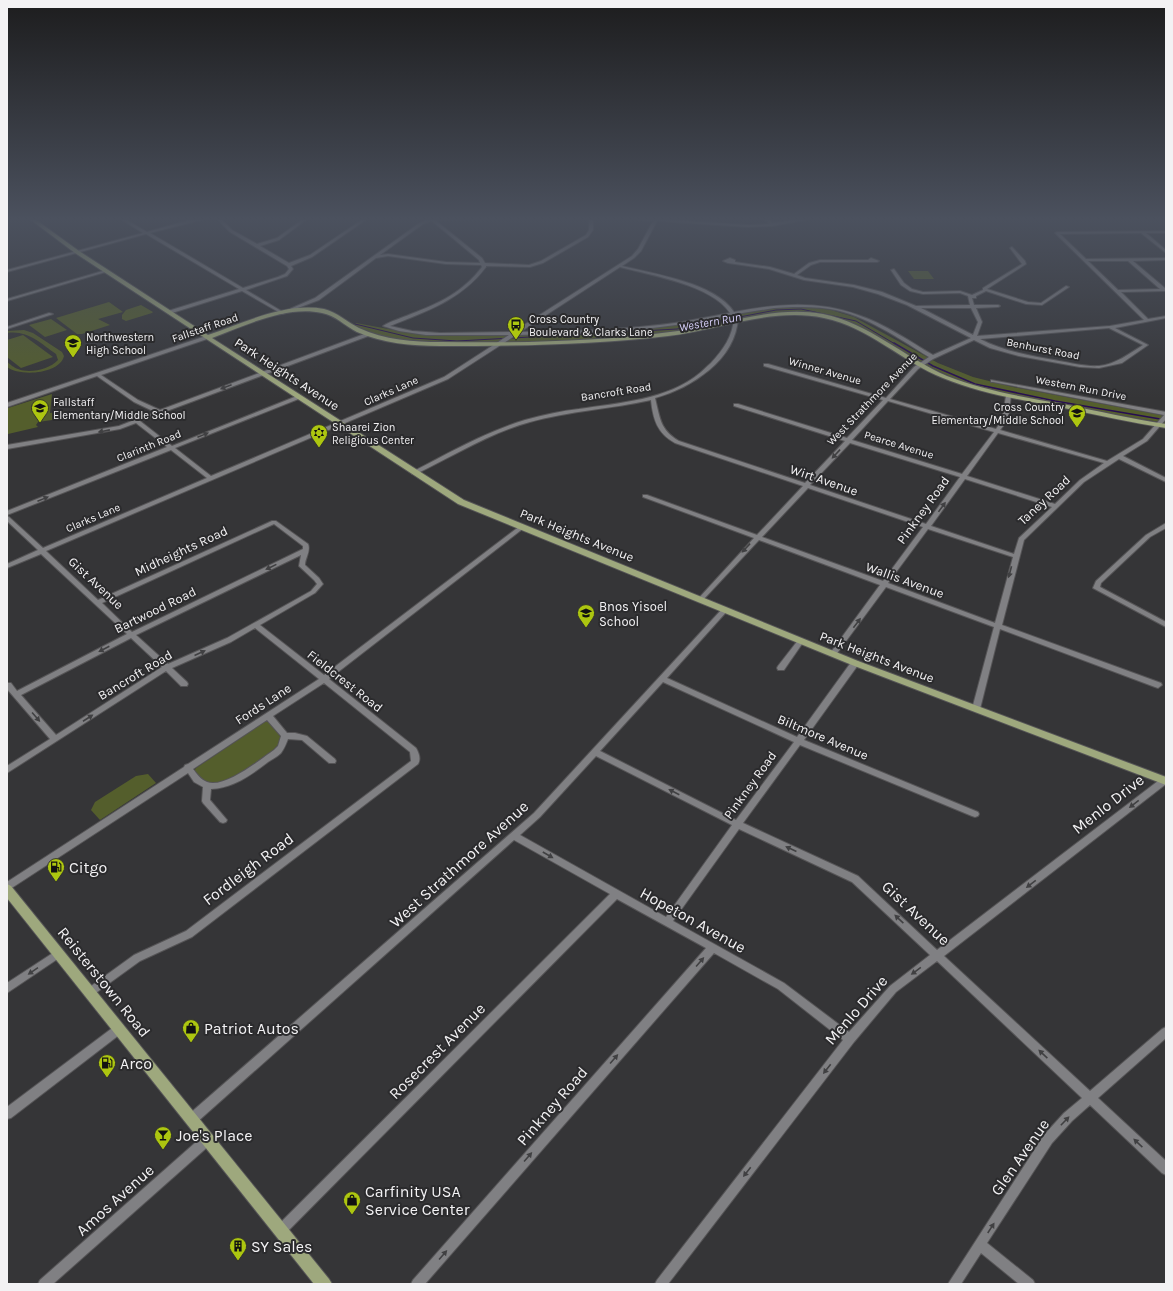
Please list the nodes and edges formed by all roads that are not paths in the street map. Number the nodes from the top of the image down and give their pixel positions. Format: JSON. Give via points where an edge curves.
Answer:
{"nodes":[{"id":1,"x":85,"y":277,"type":"edge"},
{"id":2,"x":117,"y":277,"type":"edge"},
{"id":3,"x":221,"y":277,"type":"edge"},
{"id":4,"x":282,"y":277,"type":"edge"},
{"id":5,"x":347,"y":277,"type":"edge"},
{"id":6,"x":475,"y":277,"type":"edge"},
{"id":7,"x":602,"y":277,"type":"edge"},
{"id":8,"x":661,"y":277,"type":"edge"},
{"id":9,"x":801,"y":277,"type":"edge"},
{"id":10,"x":898,"y":277,"type":"edge"},
{"id":11,"x":1003,"y":277,"type":"edge"},
{"id":12,"x":1102,"y":277,"type":"edge"},
{"id":13,"x":1150,"y":277,"type":"edge"},
{"id":14,"x":1067,"y":287,"type":"dead end"},
{"id":15,"x":243,"y":290,"type":"junction"},
{"id":16,"x":986,"y":290,"type":"junction"},
{"id":17,"x":1165,"y":290,"type":"edge"},
{"id":18,"x":1116,"y":291,"type":"junction"},
{"id":19,"x":974,"y":296,"type":"junction"},
{"id":20,"x":7,"y":300,"type":"edge"},
{"id":21,"x":973,"y":306,"type":"junction"},
{"id":22,"x":998,"y":306,"type":"dead end"},
{"id":23,"x":915,"y":307,"type":"junction"},
{"id":24,"x":170,"y":312,"type":"junction"},
{"id":25,"x":284,"y":312,"type":"junction"},
{"id":26,"x":51,"y":314,"type":"dead end"},
{"id":27,"x":1166,"y":317,"type":"edge"},
{"id":28,"x":735,"y":318,"type":"junction"},
{"id":29,"x":1146,"y":320,"type":"junction"},
{"id":30,"x":1110,"y":327,"type":"junction"},
{"id":31,"x":7,"y":328,"type":"edge"},
{"id":32,"x":369,"y":334,"type":"junction"},
{"id":33,"x":513,"y":335,"type":"junction"},
{"id":34,"x":208,"y":337,"type":"junction"},
{"id":35,"x":974,"y":338,"type":"junction"},
{"id":36,"x":502,"y":342,"type":"junction"},
{"id":37,"x":932,"y":358,"type":"junction"},
{"id":38,"x":766,"y":364,"type":"dead end"},
{"id":39,"x":922,"y":364,"type":"junction"},
{"id":40,"x":262,"y":373,"type":"junction"},
{"id":41,"x":98,"y":375,"type":"junction"},
{"id":42,"x":993,"y":381,"type":"dead end"},
{"id":43,"x":1010,"y":396,"type":"junction"},
{"id":44,"x":299,"y":397,"type":"junction"},
{"id":45,"x":653,"y":399,"type":"junction"},
{"id":46,"x":887,"y":399,"type":"junction"},
{"id":47,"x":7,"y":405,"type":"edge"},
{"id":48,"x":736,"y":405,"type":"dead end"},
{"id":49,"x":160,"y":412,"type":"junction"},
{"id":50,"x":1166,"y":416,"type":"edge"},
{"id":51,"x":137,"y":421,"type":"junction"},
{"id":52,"x":340,"y":424,"type":"junction"},
{"id":53,"x":1162,"y":424,"type":"edge"},
{"id":54,"x":997,"y":431,"type":"junction"},
{"id":55,"x":849,"y":440,"type":"junction"},
{"id":56,"x":7,"y":447,"type":"edge"},
{"id":57,"x":171,"y":448,"type":"junction"},
{"id":58,"x":1118,"y":456,"type":"junction"},
{"id":59,"x":1108,"y":462,"type":"junction"},
{"id":60,"x":414,"y":473,"type":"junction"},
{"id":61,"x":965,"y":476,"type":"junction"},
{"id":62,"x":211,"y":479,"type":"junction"},
{"id":63,"x":1166,"y":480,"type":"edge"},
{"id":64,"x":806,"y":485,"type":"junction"},
{"id":65,"x":645,"y":496,"type":"dead end"},
{"id":66,"x":1056,"y":506,"type":"junction"},
{"id":67,"x":7,"y":513,"type":"edge"},
{"id":68,"x":7,"y":518,"type":"edge"},
{"id":69,"x":927,"y":526,"type":"junction"},
{"id":70,"x":1166,"y":526,"type":"edge"},
{"id":71,"x":522,"y":527,"type":"junction"},
{"id":72,"x":756,"y":538,"type":"junction"},
{"id":73,"x":306,"y":550,"type":"junction"},
{"id":74,"x":41,"y":551,"type":"junction"},
{"id":75,"x":1015,"y":556,"type":"junction"},
{"id":76,"x":7,"y":566,"type":"edge"},
{"id":77,"x":885,"y":585,"type":"junction"},
{"id":78,"x":700,"y":600,"type":"junction"},
{"id":79,"x":97,"y":603,"type":"junction"},
{"id":80,"x":725,"y":610,"type":"junction"},
{"id":81,"x":1165,"y":623,"type":"edge"},
{"id":82,"x":256,"y":625,"type":"junction"},
{"id":83,"x":996,"y":626,"type":"junction"},
{"id":84,"x":131,"y":635,"type":"junction"},
{"id":85,"x":801,"y":641,"type":"junction"},
{"id":86,"x":833,"y":654,"type":"junction"},
{"id":87,"x":855,"y":663,"type":"junction"},
{"id":88,"x":166,"y":668,"type":"junction"},
{"id":89,"x":781,"y":668,"type":"dead end"},
{"id":90,"x":324,"y":679,"type":"junction"},
{"id":91,"x":663,"y":679,"type":"junction"},
{"id":92,"x":184,"y":684,"type":"dead end"},
{"id":93,"x":8,"y":685,"type":"edge"},
{"id":94,"x":1158,"y":685,"type":"dead end"},
{"id":95,"x":16,"y":695,"type":"junction"},
{"id":96,"x":976,"y":709,"type":"junction"},
{"id":97,"x":268,"y":716,"type":"junction"},
{"id":98,"x":285,"y":736,"type":"junction"},
{"id":99,"x":55,"y":739,"type":"junction"},
{"id":100,"x":799,"y":741,"type":"junction"},
{"id":101,"x":594,"y":752,"type":"junction"},
{"id":102,"x":416,"y":758,"type":"joint"},
{"id":103,"x":332,"y":761,"type":"dead end"},
{"id":104,"x":188,"y":767,"type":"junction"},
{"id":105,"x":7,"y":770,"type":"edge"},
{"id":106,"x":1165,"y":781,"type":"edge"},
{"id":107,"x":207,"y":786,"type":"junction"},
{"id":108,"x":975,"y":814,"type":"dead end"},
{"id":109,"x":223,"y":820,"type":"dead end"},
{"id":110,"x":739,"y":825,"type":"junction"},
{"id":111,"x":514,"y":836,"type":"junction"},
{"id":112,"x":7,"y":888,"type":"edge"},
{"id":113,"x":616,"y":894,"type":"junction"},
{"id":114,"x":667,"y":922,"type":"junction"},
{"id":115,"x":712,"y":948,"type":"junction"},
{"id":116,"x":59,"y":953,"type":"junction"},
{"id":117,"x":937,"y":955,"type":"junction"},
{"id":118,"x":7,"y":989,"type":"edge"},
{"id":119,"x":90,"y":992,"type":"junction"},
{"id":120,"x":119,"y":1029,"type":"junction"},
{"id":121,"x":1166,"y":1032,"type":"edge"},
{"id":122,"x":850,"y":1039,"type":"junction"},
{"id":123,"x":1091,"y":1098,"type":"junction"},
{"id":124,"x":7,"y":1114,"type":"edge"},
{"id":125,"x":192,"y":1120,"type":"junction"},
{"id":126,"x":208,"y":1139,"type":"junction"},
{"id":127,"x":1166,"y":1170,"type":"edge"},
{"id":128,"x":281,"y":1230,"type":"junction"},
{"id":129,"x":980,"y":1245,"type":"junction"},
{"id":130,"x":44,"y":1284,"type":"edge"},
{"id":131,"x":324,"y":1284,"type":"edge"},
{"id":132,"x":417,"y":1284,"type":"edge"},
{"id":133,"x":661,"y":1284,"type":"edge"},
{"id":134,"x":954,"y":1284,"type":"edge"},
{"id":135,"x":1029,"y":1284,"type":"edge"}],
"edges":[{"from":1,"to":20,"type":"street"},
{"from":2,"to":24,"type":"main road","name":"Park Heights Avenue"},
{"from":3,"to":15,"type":"street"},
{"from":4,"to":15,"type":"street"},
{"from":5,"to":25,"type":"street","name":"Fallstaff Road","via":[[314,300]]},
{"from":6,"to":33,"type":"street","via":[[453,296],[427,310],[385,326],[426,334]]},
{"from":7,"to":33,"type":"street","name":"Clarks Lane"},
{"from":8,"to":28,"type":"street","via":[[690,285],[716,298]]},
{"from":9,"to":23,"type":"street","name":"Benhurst Road","via":[[868,290]]},
{"from":10,"to":19,"type":"street","via":[[911,290],[960,292]]},
{"from":11,"to":16,"type":"street","via":[[984,289]]},
{"from":12,"to":18,"type":"street"},
{"from":13,"to":17,"type":"street"},
{"from":14,"to":16,"type":"street","via":[[1042,304],[1028,303]]},
{"from":15,"to":24,"type":"street"},
{"from":15,"to":25,"type":"street"},
{"from":16,"to":19,"type":"street"},
{"from":17,"to":18,"type":"street"},
{"from":18,"to":29,"type":"street"},
{"from":19,"to":21,"type":"street","via":[[969,299]]},
{"from":21,"to":22,"type":"street"},
{"from":21,"to":23,"type":"street"},
{"from":21,"to":35,"type":"street","via":[[980,322]]},
{"from":23,"to":35,"type":"street","name":"Benhurst Road"},
{"from":24,"to":34,"type":"main road","name":"Park Heights Avenue"},
{"from":25,"to":32,"type":"main road","via":[[326,312]]},
{"from":25,"to":34,"type":"main road","name":"Fallstaff Road"},
{"from":26,"to":31,"type":"street"},
{"from":27,"to":29,"type":"street","name":"West Strathmore Avenue"},
{"from":28,"to":33,"type":"street"},
{"from":28,"to":36,"type":"main road","via":[[658,336],[555,342]]},
{"from":28,"to":37,"type":"street","via":[[786,305],[810,305],[837,310],[867,320]]},
{"from":28,"to":39,"type":"main road","via":[[788,314],[827,317],[853,326]]},
{"from":28,"to":45,"type":"street","name":"Bancroft Road","via":[[732,339],[711,366],[679,388]]},
{"from":29,"to":30,"type":"street","name":"West Strathmore Avenue"},
{"from":30,"to":35,"type":"street","name":"West Strathmore Avenue"},
{"from":30,"to":35,"type":"street","name":"Benhurst Road","via":[[1146,345],[1116,364],[1087,367],[1011,354]]},
{"from":32,"to":36,"type":"main road","via":[[424,344]]},
{"from":32,"to":40,"type":"street"},
{"from":33,"to":36,"type":"street","name":"Clarks Lane"},
{"from":34,"to":40,"type":"main road","name":"Park Heights Avenue"},
{"from":34,"to":41,"type":"street","name":"Fallstaff Road"},
{"from":35,"to":37,"type":"street","name":"West Strathmore Avenue"},
{"from":36,"to":52,"type":"street","name":"Clarks Lane","via":[[446,378]]},
{"from":37,"to":39,"type":"street","name":"West Strathmore Avenue"},
{"from":38,"to":46,"type":"street","name":"Winner Avenue"},
{"from":39,"to":43,"type":"main road","via":[[959,382]]},
{"from":39,"to":46,"type":"street","name":"West Strathmore Avenue"},
{"from":40,"to":44,"type":"main road","name":"Park Heights Avenue"},
{"from":40,"to":49,"type":"street","one_way":true},
{"from":41,"to":47,"type":"street","name":"Fallstaff Road"},
{"from":41,"to":49,"type":"street","via":[[136,401]]},
{"from":42,"to":50,"type":"street","name":"Western Run Drive"},
{"from":43,"to":53,"type":"main road"},
{"from":43,"to":54,"type":"street","name":"Pinkney Road","via":[[1005,420]]},
{"from":44,"to":52,"type":"main road","name":"Park Heights Avenue"},
{"from":57,"to":44,"type":"street","name":"Clarinth Road","one_way":true},
{"from":45,"to":60,"type":"street","name":"Bancroft Road","via":[[567,411],[527,421]]},
{"from":45,"to":64,"type":"street","name":"Wirt Avenue","via":[[658,423],[670,438]]},
{"from":46,"to":54,"type":"street","name":"Winner Avenue"},
{"from":46,"to":55,"type":"street","name":"West Strathmore Avenue"},
{"from":48,"to":55,"type":"street","name":"Pearce Avenue"},
{"from":49,"to":51,"type":"street"},
{"from":50,"to":53,"type":"street","name":"Taney Road"},
{"from":51,"to":56,"type":"street","one_way":true,"via":[[104,431]]},
{"from":51,"to":57,"type":"street"},
{"from":52,"to":60,"type":"main road","name":"Park Heights Avenue"},
{"from":52,"to":62,"type":"street","name":"Clarks Lane"},
{"from":53,"to":58,"type":"street","name":"Taney Road","via":[[1145,440]]},
{"from":54,"to":59,"type":"street","name":"Winner Avenue"},
{"from":54,"to":61,"type":"street","name":"Pinkney Road"},
{"from":55,"to":61,"type":"street","name":"Pearce Avenue"},
{"from":55,"to":64,"type":"street","name":"West Strathmore Avenue","one_way":true},
{"from":57,"to":62,"type":"street"},
{"from":67,"to":57,"type":"street","name":"Clarinth Road","one_way":true},
{"from":58,"to":59,"type":"street","name":"Taney Road"},
{"from":58,"to":63,"type":"street"},
{"from":59,"to":66,"type":"street","name":"Taney Road","via":[[1082,481]]},
{"from":60,"to":71,"type":"main road","name":"Park Heights Avenue","via":[[451,496]]},
{"from":61,"to":66,"type":"street","name":"Pearce Avenue"},
{"from":69,"to":61,"type":"street","name":"Pinkney Road","one_way":true},
{"from":62,"to":74,"type":"street","name":"Clarks Lane"},
{"from":64,"to":69,"type":"street","name":"Wirt Avenue"},
{"from":64,"to":72,"type":"street","name":"West Strathmore Avenue"},
{"from":65,"to":72,"type":"street","name":"Wallis Avenue"},
{"from":66,"to":75,"type":"street","name":"Taney Road","via":[[1021,539]]},
{"from":68,"to":74,"type":"street","name":"Gist Avenue"},
{"from":69,"to":75,"type":"street","name":"Wirt Avenue"},
{"from":69,"to":77,"type":"street","name":"Pinkney Road"},
{"from":70,"to":81,"type":"street","via":[[1148,536],[1094,588]]},
{"from":71,"to":78,"type":"main road","name":"Park Heights Avenue"},
{"from":71,"to":90,"type":"street","name":"Fords Lane"},
{"from":72,"to":77,"type":"street","name":"Wallis Avenue"},
{"from":72,"to":78,"type":"street","name":"West Strathmore Avenue","one_way":true},
{"from":73,"to":79,"type":"street","name":"Midheights Road","via":[[305,544],[274,522]]},
{"from":73,"to":82,"type":"street","name":"Bancroft Road","via":[[302,566],[320,584],[313,592]]},
{"from":73,"to":84,"type":"street","name":"Bartwood Road","one_way":true},
{"from":74,"to":76,"type":"street","name":"Clarks Lane"},
{"from":74,"to":79,"type":"street","name":"Gist Avenue"},
{"from":75,"to":83,"type":"street","name":"Taney Road","one_way":true},
{"from":77,"to":83,"type":"street","name":"Wallis Avenue"},
{"from":86,"to":77,"type":"street","name":"Pinkney Road","one_way":true},
{"from":78,"to":80,"type":"main road","name":"Park Heights Avenue"},
{"from":79,"to":84,"type":"street","name":"Gist Avenue"},
{"from":80,"to":85,"type":"main road","name":"Park Heights Avenue"},
{"from":80,"to":91,"type":"street","name":"West Strathmore Avenue"},
{"from":88,"to":82,"type":"street","name":"Bancroft Road","one_way":true},
{"from":82,"to":90,"type":"street","name":"Fieldcrest Road"},
{"from":83,"to":94,"type":"street","name":"Wallis Avenue"},
{"from":83,"to":96,"type":"street","name":"Taney Road"},
{"from":84,"to":88,"type":"street","name":"Gist Avenue"},
{"from":84,"to":95,"type":"street","name":"Bartwood Road","one_way":true},
{"from":85,"to":86,"type":"main road","name":"Park Heights Avenue"},
{"from":85,"to":89,"type":"street"},
{"from":86,"to":87,"type":"main road","name":"Park Heights Avenue"},
{"from":87,"to":96,"type":"main road","name":"Park Heights Avenue"},
{"from":87,"to":100,"type":"street","name":"Pinkney Road"},
{"from":88,"to":92,"type":"street","name":"Gist Avenue"},
{"from":99,"to":88,"type":"street","name":"Bancroft Road","one_way":true},
{"from":90,"to":97,"type":"street","name":"Fords Lane"},
{"from":90,"to":102,"type":"street","name":"Fieldcrest Road","via":[[413,750]]},
{"from":91,"to":100,"type":"street","name":"Biltmore Avenue"},
{"from":91,"to":101,"type":"street","name":"West Strathmore Avenue"},
{"from":93,"to":95,"type":"street"},
{"from":95,"to":99,"type":"street","one_way":true},
{"from":96,"to":106,"type":"main road","name":"Park Heights Avenue"},
{"from":97,"to":98,"type":"street"},
{"from":97,"to":104,"type":"street","name":"Fords Lane"},
{"from":98,"to":103,"type":"street","via":[[304,738]]},
{"from":98,"to":107,"type":"street","via":[[277,752],[234,780],[222,785]]},
{"from":99,"to":105,"type":"street","name":"Bancroft Road"},
{"from":100,"to":108,"type":"street","name":"Biltmore Avenue"},
{"from":100,"to":110,"type":"street","name":"Pinkney Road"},
{"from":110,"to":101,"type":"street","name":"Gist Avenue","one_way":true},
{"from":101,"to":111,"type":"street","name":"West Strathmore Avenue"},
{"from":102,"to":119,"type":"street","name":"Fordleigh Road","via":[[412,765],[189,934],[136,958]]},
{"from":104,"to":107,"type":"street","via":[[197,780]]},
{"from":104,"to":112,"type":"street","name":"Fords Lane"},
{"from":106,"to":117,"type":"street","name":"Menlo Drive","one_way":true},
{"from":107,"to":109,"type":"street","via":[[206,801]]},
{"from":110,"to":114,"type":"street","name":"Pinkney Road"},
{"from":117,"to":110,"type":"street","name":"Gist Avenue","one_way":true,"via":[[855,879]]},
{"from":111,"to":113,"type":"street","name":"Hopeton Avenue","one_way":true},
{"from":111,"to":125,"type":"street","name":"West Strathmore Avenue"},
{"from":112,"to":116,"type":"main road","name":"Reisterstown Road"},
{"from":113,"to":114,"type":"street","name":"Hopeton Avenue"},
{"from":113,"to":128,"type":"street","name":"Rosecrest Avenue"},
{"from":114,"to":115,"type":"street","name":"Hopeton Avenue"},
{"from":115,"to":122,"type":"street","name":"Hopeton Avenue","via":[[781,986]]},
{"from":132,"to":115,"type":"street","name":"Pinkney Road","one_way":true},
{"from":116,"to":118,"type":"street","one_way":true},
{"from":116,"to":119,"type":"main road","name":"Reisterstown Road"},
{"from":117,"to":122,"type":"street","name":"Menlo Drive","one_way":true,"via":[[893,989]]},
{"from":123,"to":117,"type":"street","name":"Gist Avenue","one_way":true},
{"from":119,"to":120,"type":"main road","name":"Reisterstown Road"},
{"from":120,"to":124,"type":"street"},
{"from":120,"to":125,"type":"main road","name":"Reisterstown Road"},
{"from":121,"to":123,"type":"street","name":"Glen Avenue"},
{"from":122,"to":133,"type":"street","name":"Menlo Drive","one_way":true},
{"from":127,"to":123,"type":"street","name":"Gist Avenue","one_way":true},
{"from":129,"to":123,"type":"street","name":"Glen Avenue","one_way":true,"via":[[1048,1139]]},
{"from":125,"to":126,"type":"main road","name":"Reisterstown Road"},
{"from":126,"to":128,"type":"main road","name":"Reisterstown Road"},
{"from":126,"to":130,"type":"street","name":"Amos Avenue"},
{"from":128,"to":131,"type":"main road","name":"Reisterstown Road"},
{"from":129,"to":134,"type":"street","name":"Glen Avenue"},
{"from":129,"to":135,"type":"street"}]}
